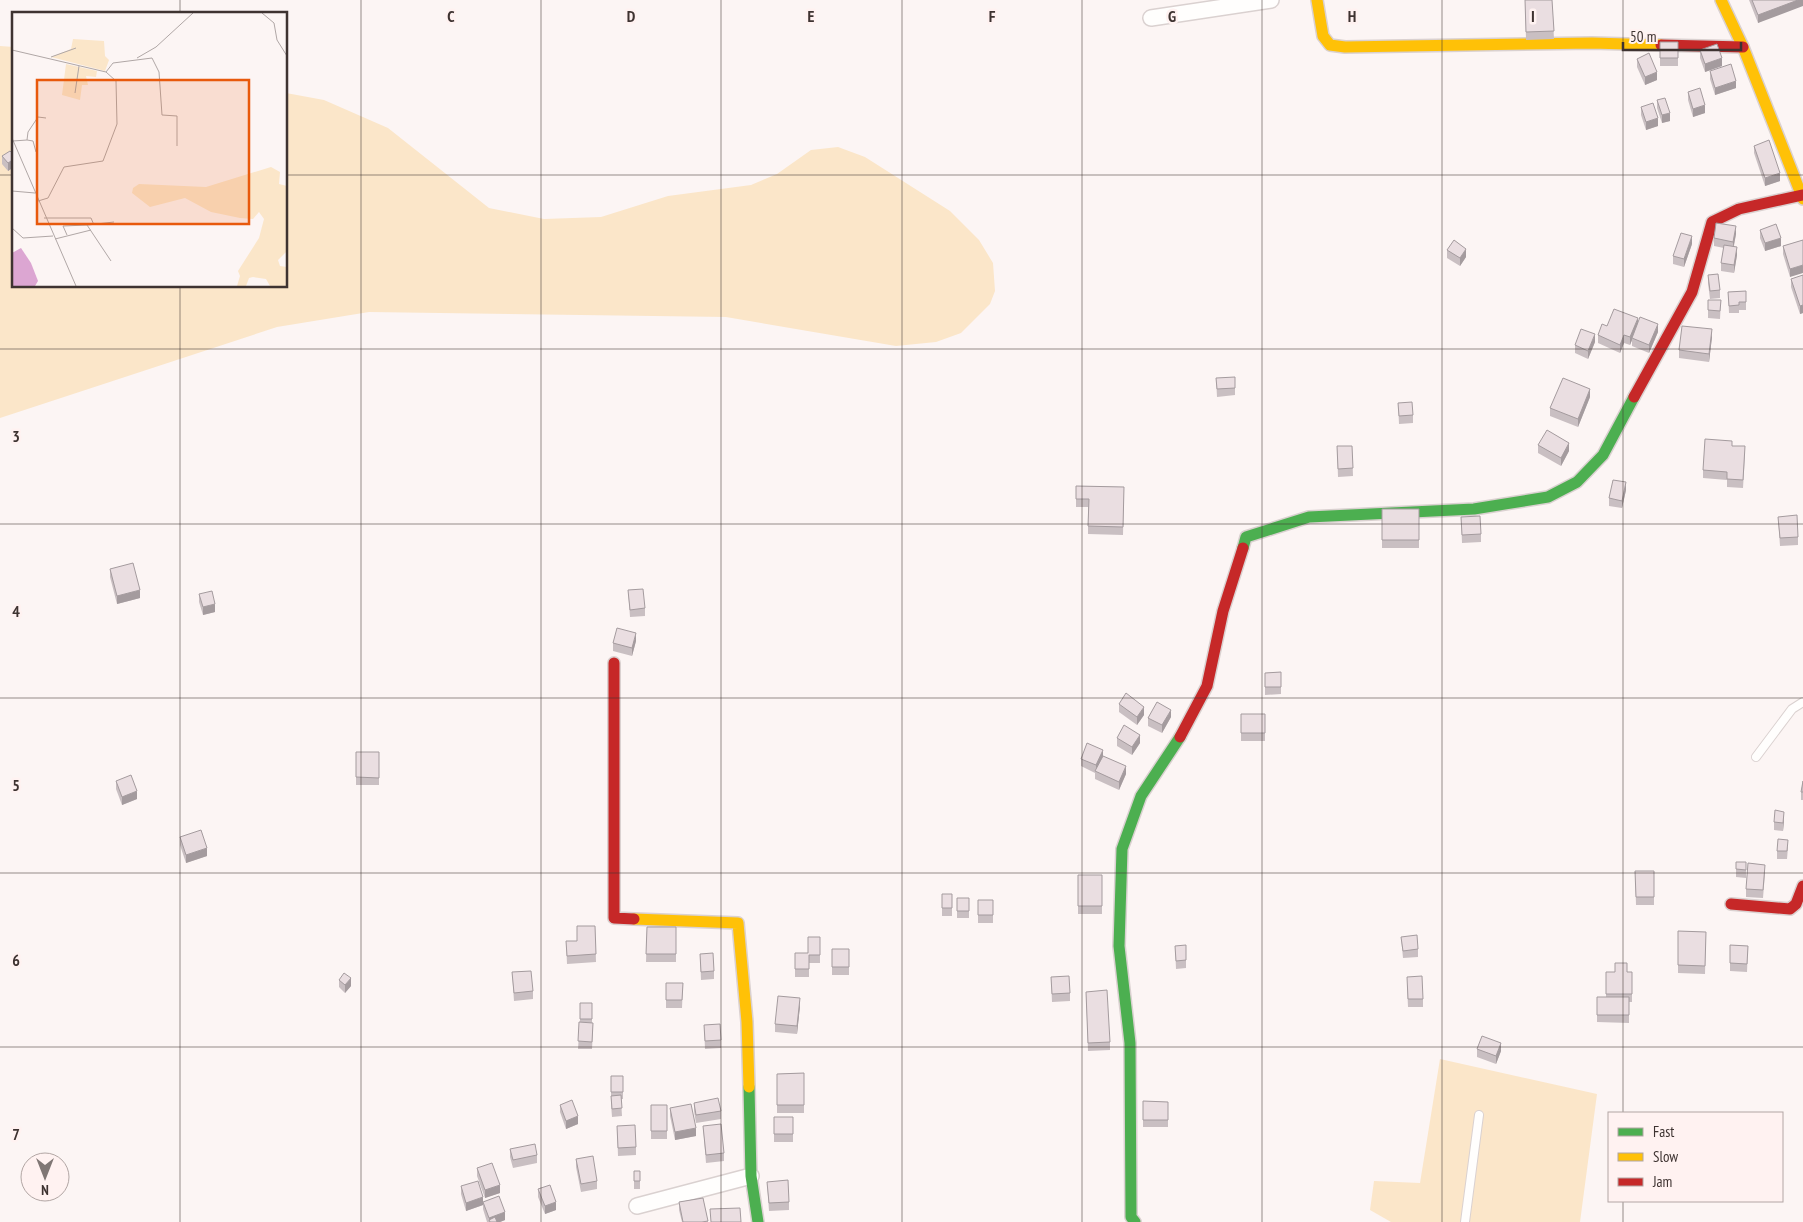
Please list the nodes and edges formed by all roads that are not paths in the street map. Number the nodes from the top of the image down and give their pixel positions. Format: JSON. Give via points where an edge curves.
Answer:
{"nodes":[{"id":1,"x":1271,"y":0,"type":"edge"},
{"id":2,"x":1317,"y":0,"type":"edge"},
{"id":3,"x":1720,"y":0,"type":"edge"},
{"id":4,"x":1150,"y":18,"type":"dead end"},
{"id":5,"x":1743,"y":47,"type":"junction"},
{"id":6,"x":1802,"y":197,"type":"edge"},
{"id":7,"x":614,"y":663,"type":"dead end"},
{"id":8,"x":1803,"y":702,"type":"edge"},
{"id":9,"x":1756,"y":757,"type":"dead end"},
{"id":10,"x":1803,"y":886,"type":"edge"},
{"id":11,"x":1731,"y":904,"type":"dead end"},
{"id":12,"x":1478,"y":1115,"type":"dead end"},
{"id":13,"x":751,"y":1176,"type":"junction"},
{"id":14,"x":637,"y":1206,"type":"dead end"},
{"id":15,"x":758,"y":1222,"type":"edge"},
{"id":16,"x":1135,"y":1222,"type":"edge"},
{"id":17,"x":1465,"y":1222,"type":"edge"}],
"edges":[{"from":1,"to":4,"type":"street"},
{"from":2,"to":5,"type":"street","via":[[1323,36],[1330,45],[1345,47],[1592,43]]},
{"from":3,"to":5,"type":"street"},
{"from":5,"to":6,"type":"street"},
{"from":6,"to":16,"type":"street","via":[[1739,209],[1712,222],[1692,292],[1603,455],[1577,482],[1548,497],[1474,509],[1309,517],[1246,537],[1223,611],[1207,686],[1182,733],[1141,796],[1122,850],[1119,946],[1130,1043],[1131,1217]]},
{"from":7,"to":13,"type":"street","via":[[614,918],[738,923],[747,1022]]},
{"from":8,"to":9,"type":"lane","via":[[1792,709]]},
{"from":10,"to":11,"type":"street","via":[[1796,904],[1790,909]]},
{"from":12,"to":17,"type":"lane"},
{"from":13,"to":14,"type":"street"},
{"from":13,"to":15,"type":"street"}]}
